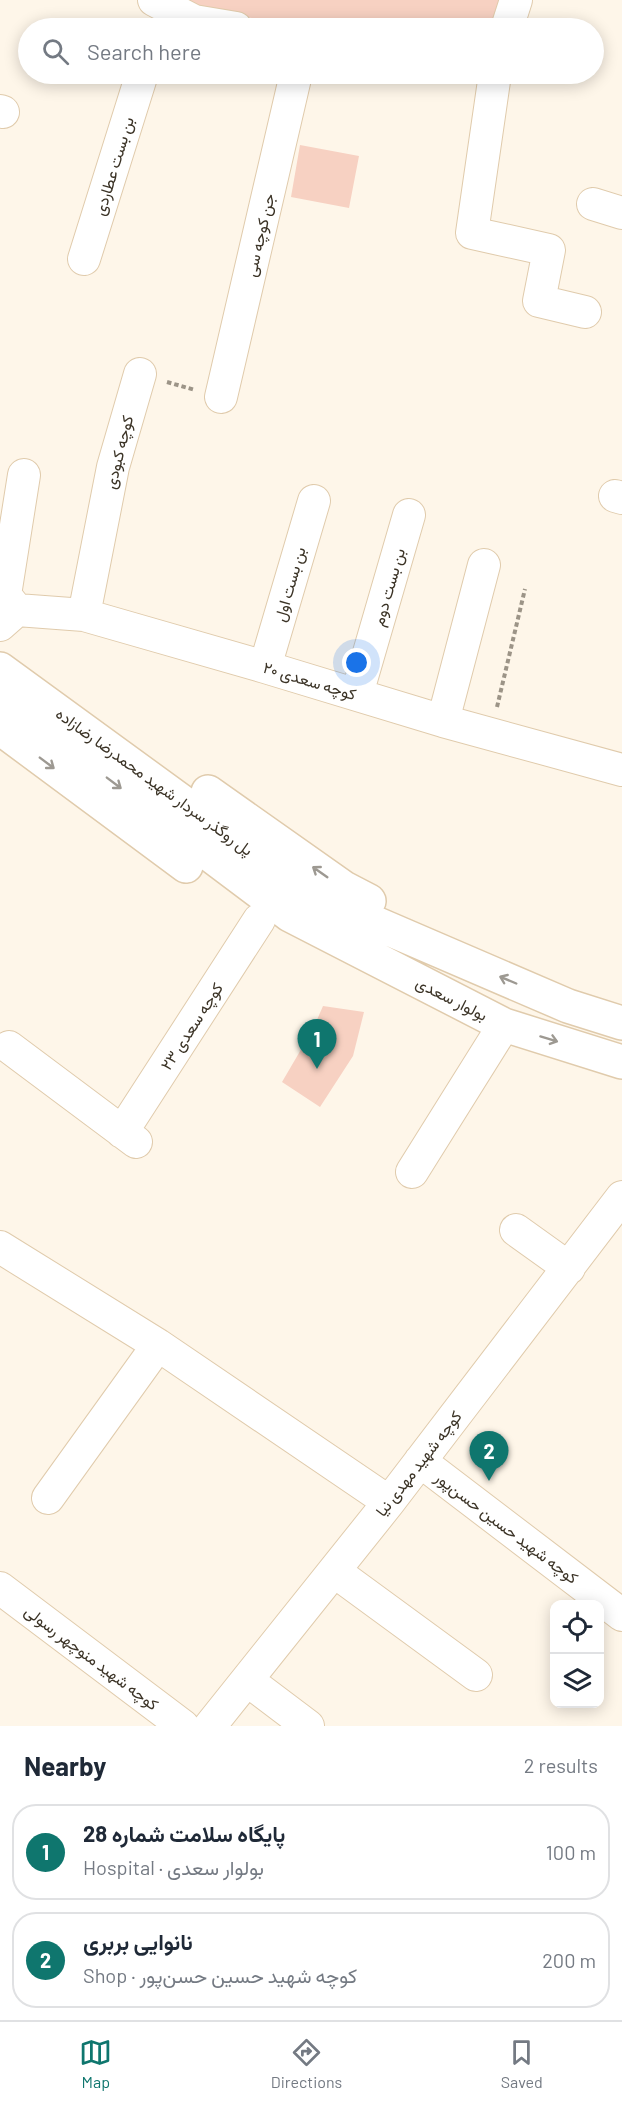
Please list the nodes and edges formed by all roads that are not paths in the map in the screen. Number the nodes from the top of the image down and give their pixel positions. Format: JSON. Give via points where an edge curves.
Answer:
{"nodes":[{"id":1,"x":516,"y":0,"type":"edge"},
{"id":2,"x":158,"y":11,"type":"edge"},
{"id":3,"x":183,"y":18,"type":"edge"},
{"id":4,"x":510,"y":18,"type":"edge"},
{"id":5,"x":139,"y":84,"type":"edge"},
{"id":6,"x":294,"y":84,"type":"edge"},
{"id":7,"x":494,"y":84,"type":"edge"},
{"id":8,"x":84,"y":260,"type":"dead end"},
{"id":9,"x":585,"y":312,"type":"dead end"},
{"id":10,"x":140,"y":374,"type":"road end"},
{"id":11,"x":221,"y":397,"type":"road end"},
{"id":12,"x":24,"y":475,"type":"dead end"},
{"id":13,"x":314,"y":501,"type":"dead end"},
{"id":14,"x":410,"y":514,"type":"dead end"},
{"id":15,"x":484,"y":565,"type":"dead end"},
{"id":16,"x":84,"y":615,"type":"junction"},
{"id":17,"x":9,"y":618,"type":"edge"},
{"id":18,"x":0,"y":646,"type":"edge"},
{"id":19,"x":265,"y":667,"type":"junction"},
{"id":20,"x":0,"y":669,"type":"edge"},
{"id":21,"x":357,"y":694,"type":"junction"},
{"id":22,"x":0,"y":697,"type":"edge"},
{"id":23,"x":443,"y":721,"type":"junction"},
{"id":24,"x":0,"y":728,"type":"edge"},
{"id":25,"x":622,"y":770,"type":"edge"},
{"id":26,"x":286,"y":910,"type":"junction"},
{"id":27,"x":458,"y":959,"type":"junction"},
{"id":28,"x":622,"y":1023,"type":"edge"},
{"id":29,"x":504,"y":1025,"type":"junction"},
{"id":30,"x":9,"y":1047,"type":"dead end"},
{"id":31,"x":622,"y":1062,"type":"edge"},
{"id":32,"x":412,"y":1172,"type":"dead end"},
{"id":33,"x":622,"y":1197,"type":"edge"},
{"id":34,"x":516,"y":1230,"type":"dead end"},
{"id":35,"x":0,"y":1247,"type":"edge"},
{"id":36,"x":568,"y":1268,"type":"junction"},
{"id":37,"x":158,"y":1345,"type":"junction"},
{"id":38,"x":420,"y":1461,"type":"junction"},
{"id":39,"x":48,"y":1498,"type":"dead end"},
{"id":40,"x":389,"y":1502,"type":"junction"},
{"id":41,"x":334,"y":1571,"type":"junction"},
{"id":42,"x":0,"y":1588,"type":"edge"},
{"id":43,"x":622,"y":1615,"type":"edge"},
{"id":44,"x":476,"y":1675,"type":"dead end"},
{"id":45,"x":247,"y":1680,"type":"junction"},
{"id":46,"x":183,"y":1726,"type":"edge"},
{"id":47,"x":210,"y":1726,"type":"edge"},
{"id":48,"x":308,"y":1726,"type":"edge"}],
"edges":[{"from":1,"to":4,"type":"street"},
{"from":2,"to":3,"type":"street"},
{"from":5,"to":8,"type":"street","name":"بن بست عطاردی"},
{"from":6,"to":11,"type":"street","name":"جن کوچه سی"},
{"from":7,"to":9,"type":"street","via":[[472,233],[549,250],[539,301]]},
{"from":10,"to":16,"type":"street","name":"کوچه کبودی","via":[[112,467]]},
{"from":12,"to":17,"type":"street","via":[[5,595]]},
{"from":13,"to":19,"type":"street","name":"بن بست اول"},
{"from":14,"to":21,"type":"street","name":"بن بست دوم"},
{"from":15,"to":23,"type":"street"},
{"from":16,"to":17,"type":"street","name":"کوچه سعدی ۲۰"},
{"from":16,"to":19,"type":"street","name":"کوچه سعدی ۲۰"},
{"from":27,"to":18,"type":"main road","one_way":true,"via":[[390,912],[344,888]]},
{"from":19,"to":21,"type":"street","name":"کوچه سعدی ۲۰"},
{"from":20,"to":26,"type":"main road","name":"پل روگذر سردار شهید محمدرضا رضازاده"},
{"from":21,"to":23,"type":"street","name":"کوچه سعدی ۲۰"},
{"from":22,"to":26,"type":"main road","name":"پل روگذر سردار شهید محمدرضا رضازاده","one_way":true},
{"from":23,"to":25,"type":"street","name":"کوچه سعدی ۲۰"},
{"from":24,"to":26,"type":"main road","one_way":true},
{"from":26,"to":27,"type":"main road"},
{"from":26,"to":29,"type":"main road","name":"بولوار سعدی"},
{"from":26,"to":30,"type":"street","name":"کوچه سعدی ۲۳","via":[[129,1137]]},
{"from":28,"to":27,"type":"main road","one_way":true,"via":[[568,1006]]},
{"from":29,"to":31,"type":"main road","name":"بولوار سعدی","one_way":true},
{"from":29,"to":32,"type":"street"},
{"from":33,"to":36,"type":"street","name":"کوچه شهید مهدی نیا"},
{"from":34,"to":36,"type":"street"},
{"from":35,"to":37,"type":"street"},
{"from":36,"to":38,"type":"street","name":"کوچه شهید مهدی نیا"},
{"from":37,"to":39,"type":"street"},
{"from":37,"to":40,"type":"street"},
{"from":38,"to":40,"type":"street","name":"کوچه شهید مهدی نیا"},
{"from":38,"to":43,"type":"street","name":"کوچه شهید حسین حسن‌پور"},
{"from":40,"to":41,"type":"street","name":"کوچه شهید مهدی نیا"},
{"from":41,"to":44,"type":"street"},
{"from":41,"to":45,"type":"street","name":"کوچه شهید مهدی نیا"},
{"from":42,"to":46,"type":"street","name":"کوچه شهید منوچهر رسولی"},
{"from":45,"to":47,"type":"street","name":"کوچه شهید مهدی نیا"},
{"from":45,"to":48,"type":"street"}]}
